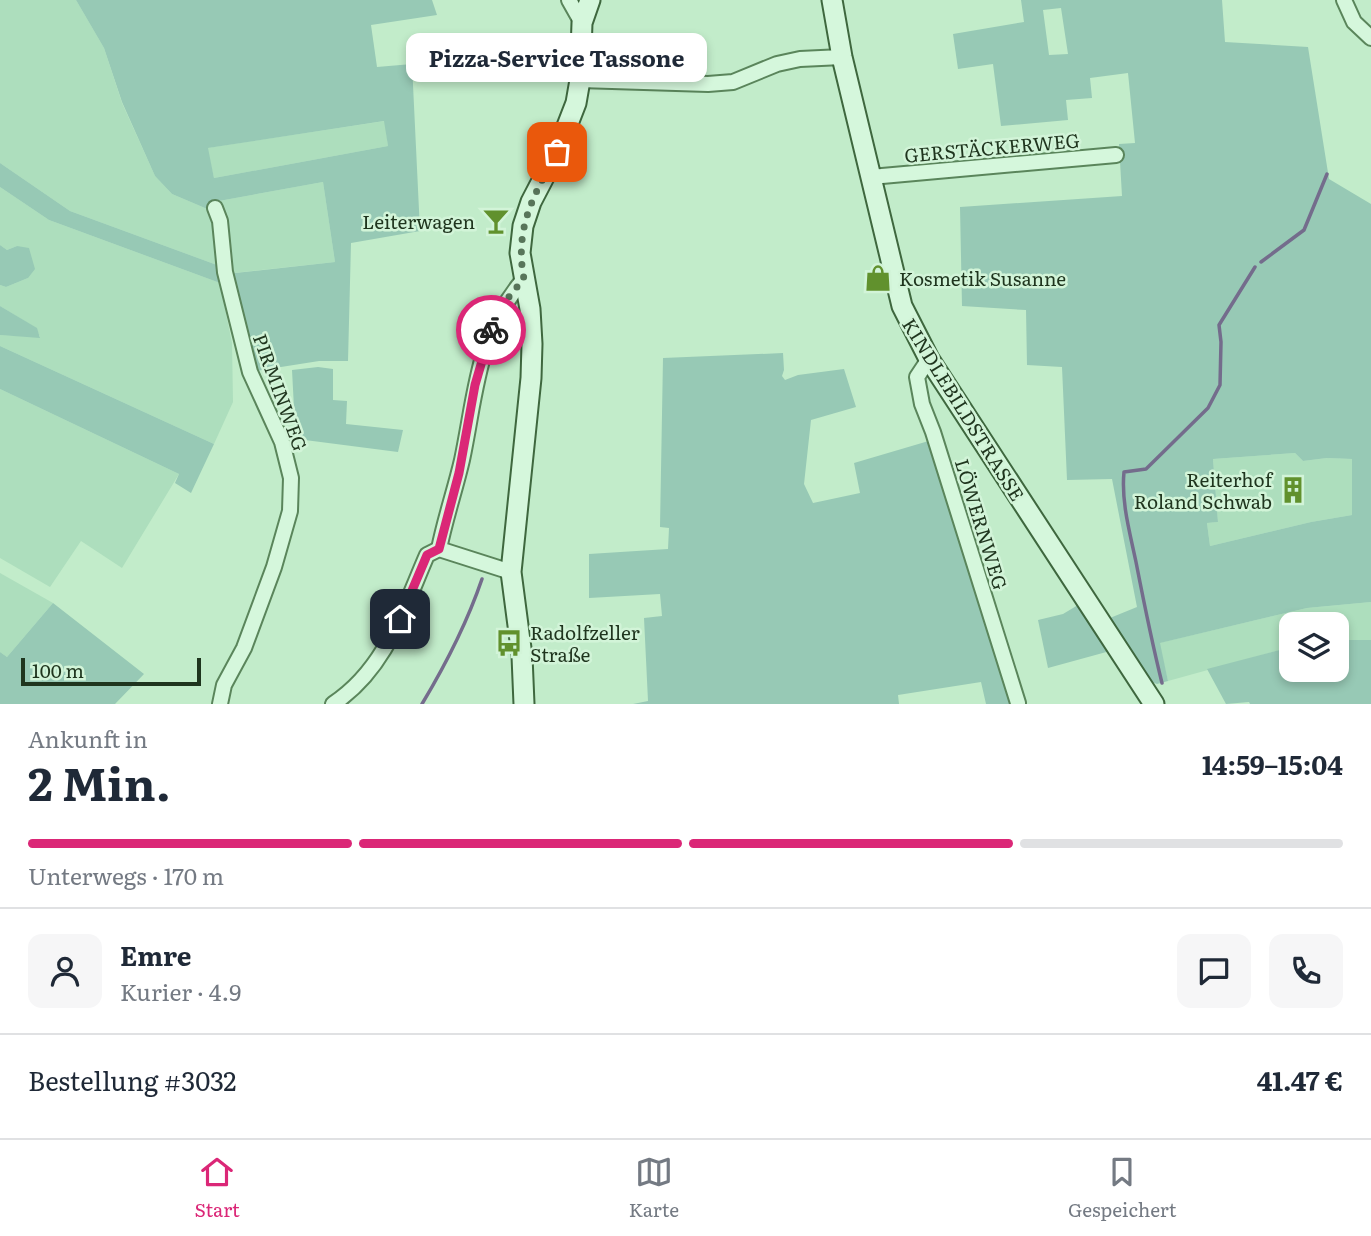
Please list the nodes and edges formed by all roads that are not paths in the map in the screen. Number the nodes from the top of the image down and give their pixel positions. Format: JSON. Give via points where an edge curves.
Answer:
{"nodes":[{"id":1,"x":569,"y":0,"type":"edge"},
{"id":2,"x":590,"y":0,"type":"edge"},
{"id":3,"x":832,"y":0,"type":"edge"},
{"id":4,"x":1344,"y":0,"type":"edge"},
{"id":5,"x":582,"y":23,"type":"junction"},
{"id":6,"x":1371,"y":38,"type":"edge"},
{"id":7,"x":842,"y":57,"type":"junction"},
{"id":8,"x":580,"y":80,"type":"junction"},
{"id":9,"x":1116,"y":155,"type":"dead end"},
{"id":10,"x":871,"y":177,"type":"junction"},
{"id":11,"x":215,"y":208,"type":"dead end"},
{"id":12,"x":524,"y":279,"type":"junction"},
{"id":13,"x":929,"y":359,"type":"junction"},
{"id":14,"x":439,"y":549,"type":"junction"},
{"id":15,"x":511,"y":572,"type":"junction"},
{"id":16,"x":1018,"y":703,"type":"edge"},
{"id":17,"x":220,"y":704,"type":"edge"},
{"id":18,"x":333,"y":704,"type":"edge"},
{"id":19,"x":524,"y":704,"type":"edge"},
{"id":20,"x":1154,"y":704,"type":"edge"}],
"edges":[{"from":1,"to":5,"type":"street"},
{"from":2,"to":5,"type":"main road"},
{"from":3,"to":7,"type":"main road","name":"KINDLEBILDSTRASSE"},
{"from":4,"to":6,"type":"street","via":[[1354,22]]},
{"from":5,"to":8,"type":"main road"},
{"from":7,"to":8,"type":"street","via":[[777,64],[733,82]]},
{"from":7,"to":10,"type":"main road","name":"KINDLEBILDSTRASSE"},
{"from":8,"to":12,"type":"main road","via":[[570,123],[523,226],[520,253]]},
{"from":9,"to":10,"type":"street","name":"GERSTÄCKERWEG"},
{"from":10,"to":13,"type":"main road","name":"KINDLEBILDSTRASSE","via":[[902,306]]},
{"from":11,"to":17,"type":"street","name":"PIRMINWEG","via":[[225,272],[250,372],[282,442],[291,478],[290,511],[274,567]]},
{"from":12,"to":14,"type":"street","via":[[510,295],[486,343]]},
{"from":12,"to":15,"type":"main road","via":[[532,365]]},
{"from":13,"to":16,"type":"street","name":"LÖWERNWEG","via":[[917,377],[922,404]]},
{"from":13,"to":20,"type":"main road","name":"KINDLEBILDSTRASSE"},
{"from":14,"to":15,"type":"street"},
{"from":14,"to":18,"type":"street","via":[[427,555],[389,644],[371,671]]},
{"from":15,"to":19,"type":"main road"}]}
